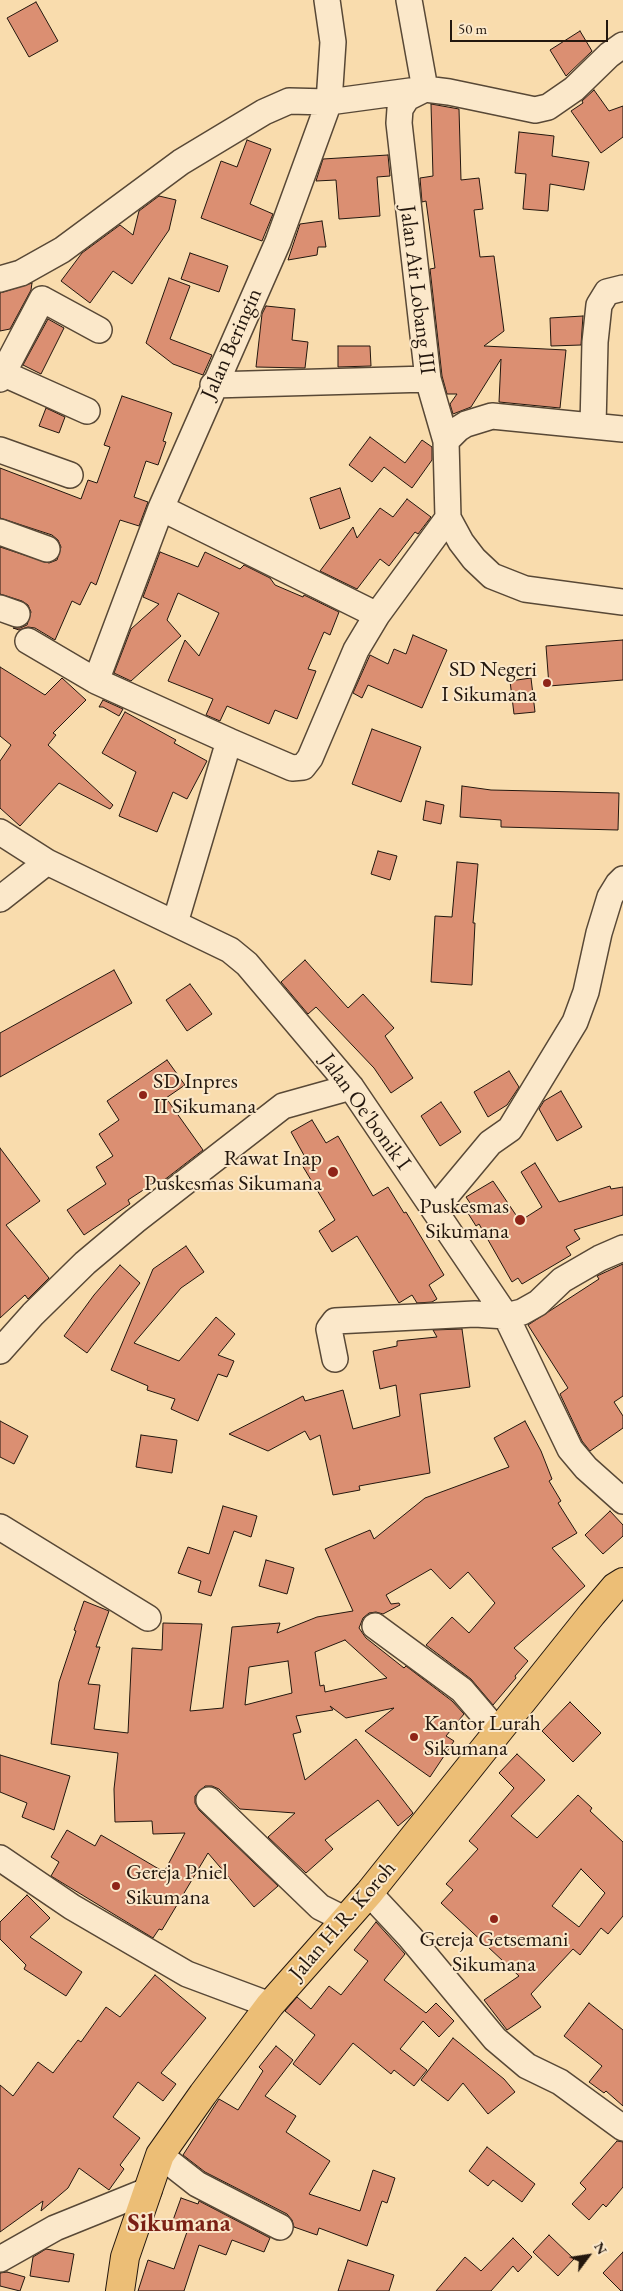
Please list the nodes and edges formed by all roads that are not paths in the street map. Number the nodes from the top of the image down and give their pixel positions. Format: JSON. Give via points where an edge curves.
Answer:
{"nodes":[{"id":1,"x":327,"y":0,"type":"edge"},
{"id":2,"x":409,"y":0,"type":"edge"},
{"id":3,"x":623,"y":45,"type":"edge"},
{"id":4,"x":425,"y":89,"type":"junction"},
{"id":5,"x":329,"y":102,"type":"junction"},
{"id":6,"x":0,"y":279,"type":"edge"},
{"id":7,"x":623,"y":288,"type":"edge"},
{"id":8,"x":99,"y":330,"type":"dead end"},
{"id":9,"x":1,"y":376,"type":"edge"},
{"id":10,"x":428,"y":379,"type":"junction"},
{"id":11,"x":214,"y":385,"type":"junction"},
{"id":12,"x":87,"y":410,"type":"dead end"},
{"id":13,"x":593,"y":426,"type":"junction"},
{"id":14,"x":623,"y":429,"type":"edge"},
{"id":15,"x":446,"y":442,"type":"junction"},
{"id":16,"x":0,"y":450,"type":"edge"},
{"id":17,"x":70,"y":475,"type":"dead end"},
{"id":18,"x":161,"y":508,"type":"junction"},
{"id":19,"x":448,"y":518,"type":"junction"},
{"id":20,"x":0,"y":532,"type":"edge"},
{"id":21,"x":48,"y":548,"type":"dead end"},
{"id":22,"x":623,"y":602,"type":"edge"},
{"id":23,"x":377,"y":614,"type":"junction"},
{"id":24,"x":28,"y":641,"type":"dead end"},
{"id":25,"x":96,"y":681,"type":"junction"},
{"id":26,"x":229,"y":741,"type":"junction"},
{"id":27,"x":0,"y":832,"type":"edge"},
{"id":28,"x":47,"y":862,"type":"junction"},
{"id":29,"x":623,"y":879,"type":"edge"},
{"id":30,"x":0,"y":899,"type":"edge"},
{"id":31,"x":175,"y":923,"type":"junction"},
{"id":32,"x":351,"y":1087,"type":"junction"},
{"id":33,"x":435,"y":1209,"type":"junction"},
{"id":34,"x":623,"y":1248,"type":"edge"},
{"id":35,"x":506,"y":1316,"type":"junction"},
{"id":36,"x":0,"y":1351,"type":"edge"},
{"id":37,"x":335,"y":1359,"type":"dead end"},
{"id":38,"x":623,"y":1501,"type":"edge"},
{"id":39,"x":0,"y":1528,"type":"edge"},
{"id":40,"x":623,"y":1582,"type":"edge"},
{"id":41,"x":148,"y":1618,"type":"dead end"},
{"id":42,"x":375,"y":1626,"type":"dead end"},
{"id":43,"x":497,"y":1731,"type":"junction"},
{"id":44,"x":209,"y":1800,"type":"dead end"},
{"id":45,"x":0,"y":1858,"type":"edge"},
{"id":46,"x":369,"y":1893,"type":"junction"},
{"id":47,"x":346,"y":1920,"type":"junction"},
{"id":48,"x":270,"y":2005,"type":"junction"},
{"id":49,"x":623,"y":2128,"type":"edge"},
{"id":50,"x":160,"y":2155,"type":"junction"},
{"id":51,"x":149,"y":2190,"type":"junction"},
{"id":52,"x":280,"y":2227,"type":"dead end"},
{"id":53,"x":0,"y":2259,"type":"edge"},
{"id":54,"x":120,"y":2291,"type":"edge"}],
"edges":[{"from":1,"to":5,"type":"street","name":"Jalan Beringin","via":[[333,42]]},
{"from":2,"to":4,"type":"street"},
{"from":3,"to":4,"type":"street","via":[[559,101],[535,110]]},
{"from":4,"to":5,"type":"street"},
{"from":4,"to":10,"type":"street","name":"Jalan Air Lobang III","via":[[407,98],[400,109],[399,123]]},
{"from":5,"to":6,"type":"street","via":[[289,101],[264,112],[181,162],[62,250],[21,273]]},
{"from":5,"to":11,"type":"street","name":"Jalan Beringin","via":[[278,242]]},
{"from":7,"to":13,"type":"street","via":[[607,292],[599,305]]},
{"from":8,"to":9,"type":"street","via":[[42,299]]},
{"from":9,"to":12,"type":"street"},
{"from":10,"to":11,"type":"street"},
{"from":10,"to":15,"type":"street","name":"Jalan Air Lobang III"},
{"from":11,"to":18,"type":"street","name":"Jalan Beringin"},
{"from":13,"to":14,"type":"street"},
{"from":13,"to":15,"type":"street","via":[[492,416],[466,424]]},
{"from":15,"to":19,"type":"street","name":"Jalan Air Lobang III"},
{"from":16,"to":17,"type":"street"},
{"from":18,"to":23,"type":"street"},
{"from":18,"to":25,"type":"street","name":"Jalan Beringin"},
{"from":19,"to":22,"type":"street","name":"Jalan Air Lobang III","via":[[469,553],[492,576],[525,589]]},
{"from":19,"to":23,"type":"street"},
{"from":20,"to":21,"type":"street"},
{"from":23,"to":26,"type":"street","via":[[356,650],[304,767],[292,768]]},
{"from":24,"to":25,"type":"street"},
{"from":25,"to":26,"type":"street"},
{"from":26,"to":31,"type":"street"},
{"from":27,"to":28,"type":"street","name":"Jalan Oe'bonik I"},
{"from":28,"to":30,"type":"street"},
{"from":28,"to":31,"type":"street","name":"Jalan Oe'bonik I"},
{"from":29,"to":33,"type":"street","via":[[610,897],[586,992],[575,1022],[510,1129],[490,1143]]},
{"from":31,"to":32,"type":"street","name":"Jalan Oe'bonik I","via":[[230,950],[247,964]]},
{"from":32,"to":33,"type":"street","name":"Jalan Oe'bonik I"},
{"from":32,"to":36,"type":"street","via":[[283,1106],[92,1257]]},
{"from":33,"to":35,"type":"street","name":"Jalan Oe'bonik I"},
{"from":34,"to":35,"type":"street","via":[[562,1280],[522,1312]]},
{"from":35,"to":37,"type":"street","via":[[475,1314],[335,1321],[329,1329]]},
{"from":35,"to":38,"type":"street","name":"Jalan Oe'bonik I","via":[[570,1449]]},
{"from":39,"to":41,"type":"street"},
{"from":40,"to":43,"type":"main road","name":"Jalan H.R. Koroh","via":[[592,1614]]},
{"from":42,"to":43,"type":"street","via":[[462,1690]]},
{"from":43,"to":46,"type":"main road","name":"Jalan H.R. Koroh","via":[[473,1766]]},
{"from":44,"to":47,"type":"street","via":[[320,1907]]},
{"from":45,"to":48,"type":"street","via":[[72,1907],[187,1974]]},
{"from":46,"to":47,"type":"main road","name":"Jalan H.R. Koroh"},
{"from":46,"to":49,"type":"street","via":[[495,2039],[527,2066],[560,2082]]},
{"from":47,"to":48,"type":"main road","name":"Jalan H.R. Koroh"},
{"from":48,"to":50,"type":"main road","name":"Jalan H.R. Koroh"},
{"from":50,"to":51,"type":"main road","name":"Jalan H.R. Koroh"},
{"from":50,"to":52,"type":"street","via":[[197,2184]]},
{"from":51,"to":53,"type":"street","via":[[55,2228]]},
{"from":51,"to":54,"type":"main road","name":"Jalan H.R. Koroh","via":[[125,2257]]}]}
